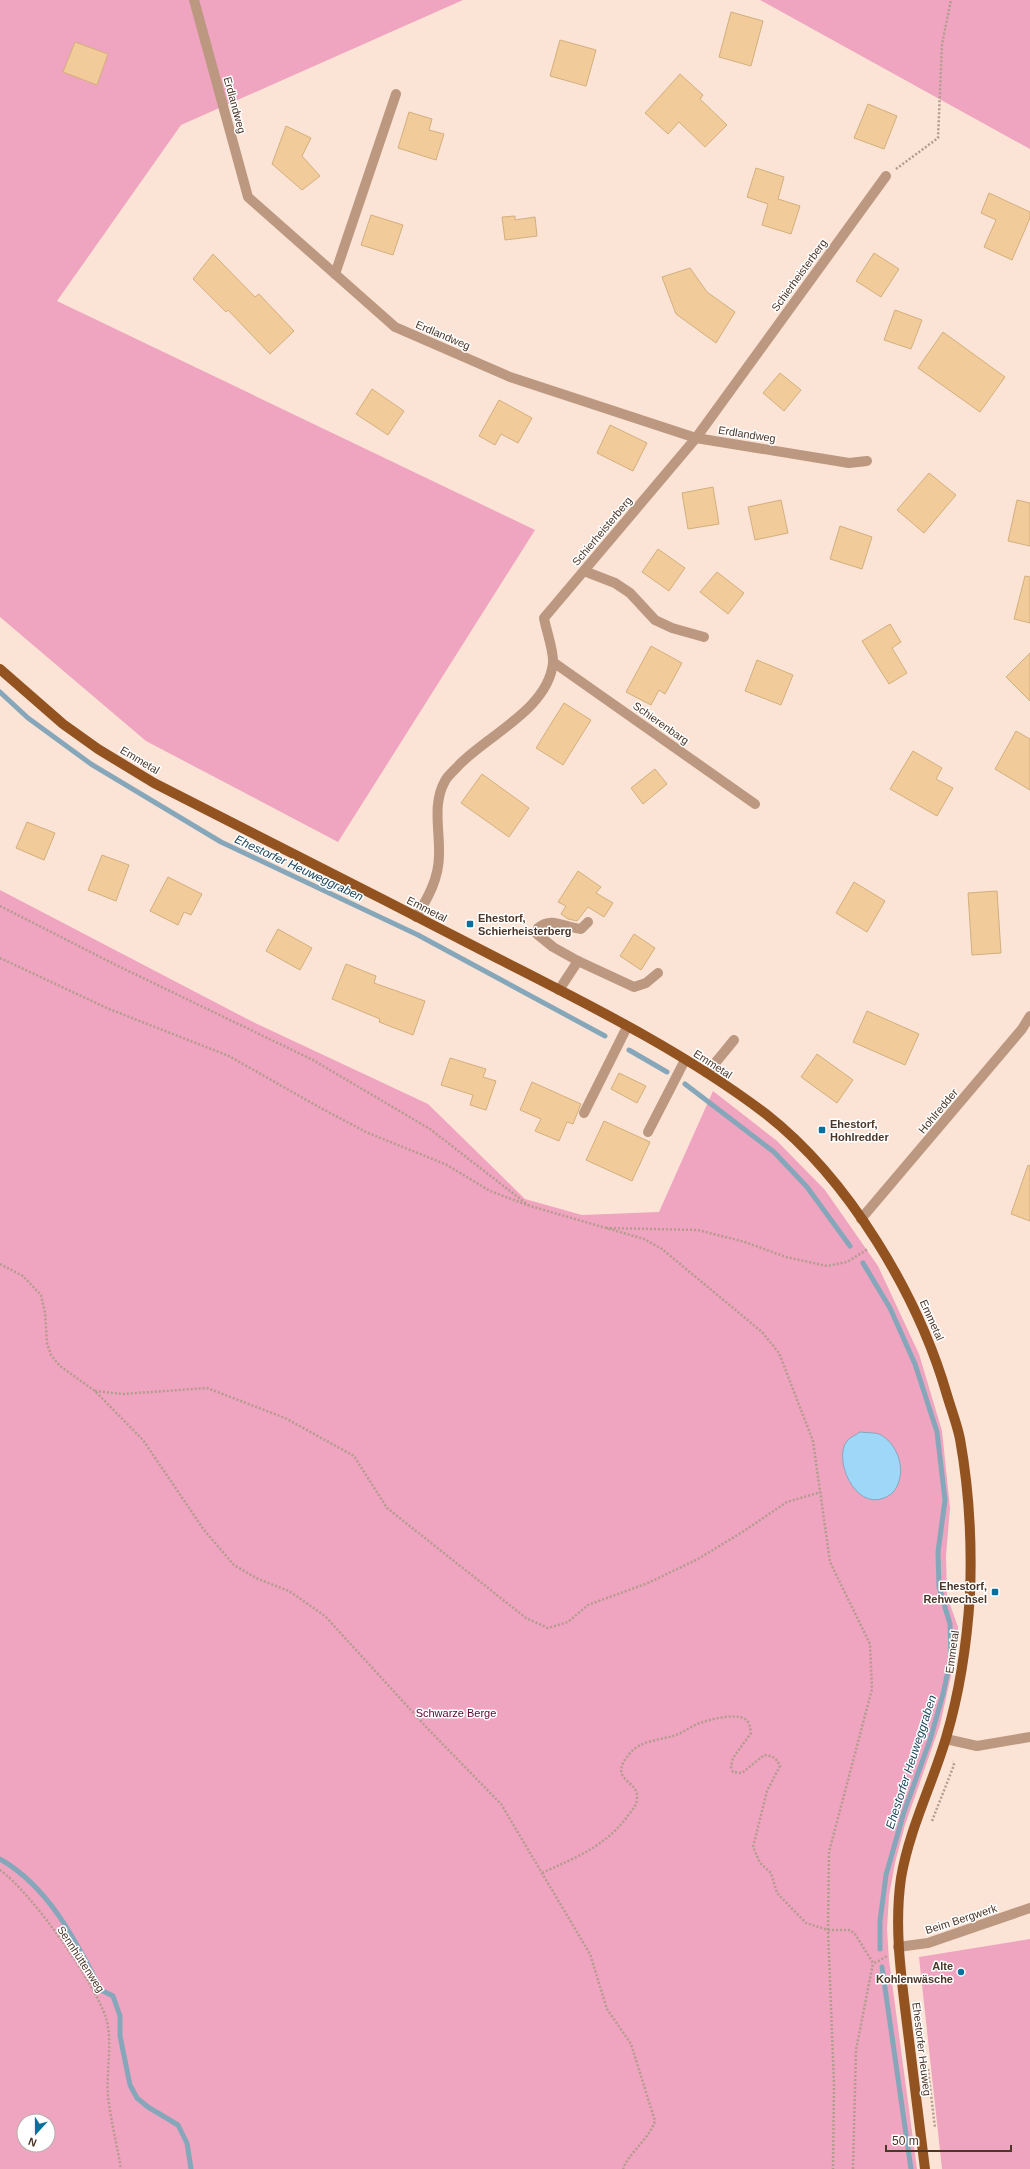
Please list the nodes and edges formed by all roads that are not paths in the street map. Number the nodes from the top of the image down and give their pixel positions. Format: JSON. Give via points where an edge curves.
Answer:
{"nodes":[{"id":1,"x":194,"y":0,"type":"edge"},
{"id":2,"x":396,"y":94,"type":"dead end"},
{"id":3,"x":886,"y":176,"type":"road end"},
{"id":4,"x":335,"y":274,"type":"junction"},
{"id":5,"x":696,"y":438,"type":"junction"},
{"id":6,"x":867,"y":461,"type":"dead end"},
{"id":7,"x":584,"y":571,"type":"junction"},
{"id":8,"x":704,"y":637,"type":"dead end"},
{"id":9,"x":553,"y":662,"type":"junction"},
{"id":10,"x":0,"y":669,"type":"edge"},
{"id":11,"x":755,"y":804,"type":"dead end"},
{"id":12,"x":416,"y":917,"type":"junction"},
{"id":13,"x":588,"y":922,"type":"dead end"},
{"id":14,"x":578,"y":961,"type":"junction"},
{"id":15,"x":658,"y":973,"type":"dead end"},
{"id":16,"x":559,"y":990,"type":"junction"},
{"id":17,"x":1030,"y":1016,"type":"edge"},
{"id":18,"x":628,"y":1027,"type":"junction"},
{"id":19,"x":734,"y":1040,"type":"dead end"},
{"id":20,"x":685,"y":1060,"type":"junction"},
{"id":21,"x":707,"y":1073,"type":"junction"},
{"id":22,"x":584,"y":1113,"type":"dead end"},
{"id":23,"x":648,"y":1132,"type":"dead end"},
{"id":24,"x":861,"y":1219,"type":"junction"},
{"id":25,"x":1030,"y":1737,"type":"edge"},
{"id":26,"x":946,"y":1739,"type":"junction"},
{"id":27,"x":927,"y":1793,"type":"joint"},
{"id":28,"x":1030,"y":1908,"type":"edge"},
{"id":29,"x":898,"y":1947,"type":"junction"},
{"id":30,"x":925,"y":2169,"type":"edge"}],
"edges":[{"from":1,"to":4,"type":"street","name":"Erdlandweg","via":[[248,197]]},
{"from":2,"to":4,"type":"street"},
{"from":3,"to":5,"type":"street","name":"Schierheisterberg"},
{"from":4,"to":5,"type":"street","name":"Erdlandweg","via":[[395,327],[510,377]]},
{"from":5,"to":6,"type":"street","name":"Erdlandweg","via":[[850,463]]},
{"from":5,"to":7,"type":"street","name":"Schierheisterberg"},
{"from":7,"to":8,"type":"street","via":[[616,583],[630,593],[655,620]]},
{"from":7,"to":9,"type":"street","name":"Schierheisterberg","via":[[544,618]]},
{"from":9,"to":11,"type":"street","name":"Schierenbarg"},
{"from":9,"to":12,"type":"street","name":"Schierheisterberg","via":[[546,684],[522,715],[490,738],[445,780],[438,798],[439,856],[434,885]]},
{"from":10,"to":12,"type":"main road","name":"Emmetal","via":[[63,724],[148,779]]},
{"from":12,"to":16,"type":"main road","name":"Emmetal"},
{"from":13,"to":14,"type":"street","via":[[581,929],[553,922],[538,928],[537,934],[541,939]]},
{"from":14,"to":15,"type":"street","via":[[634,987],[646,983]]},
{"from":14,"to":16,"type":"street"},
{"from":16,"to":18,"type":"main road","name":"Emmetal"},
{"from":17,"to":24,"type":"street","name":"Hohlredder","via":[[1022,1029]]},
{"from":18,"to":20,"type":"main road","name":"Emmetal"},
{"from":18,"to":22,"type":"street"},
{"from":19,"to":21,"type":"street"},
{"from":20,"to":21,"type":"main road","name":"Emmetal"},
{"from":20,"to":23,"type":"street"},
{"from":21,"to":24,"type":"main road","name":"Emmetal","via":[[768,1116],[841,1190]]},
{"from":24,"to":26,"type":"main road","name":"Emmetal","via":[[904,1288],[939,1366],[959,1436],[970,1524],[970,1588],[967,1640]]},
{"from":25,"to":26,"type":"street","via":[[977,1746]]},
{"from":26,"to":27,"type":"main road","name":"Emmetal"},
{"from":27,"to":29,"type":"main road","name":"Ehestorfer Heuweg","via":[[904,1864],[897,1912]]},
{"from":28,"to":29,"type":"street","name":"Beim Bergwerk","via":[[928,1943]]},
{"from":29,"to":30,"type":"main road","name":"Ehestorfer Heuweg"}]}
